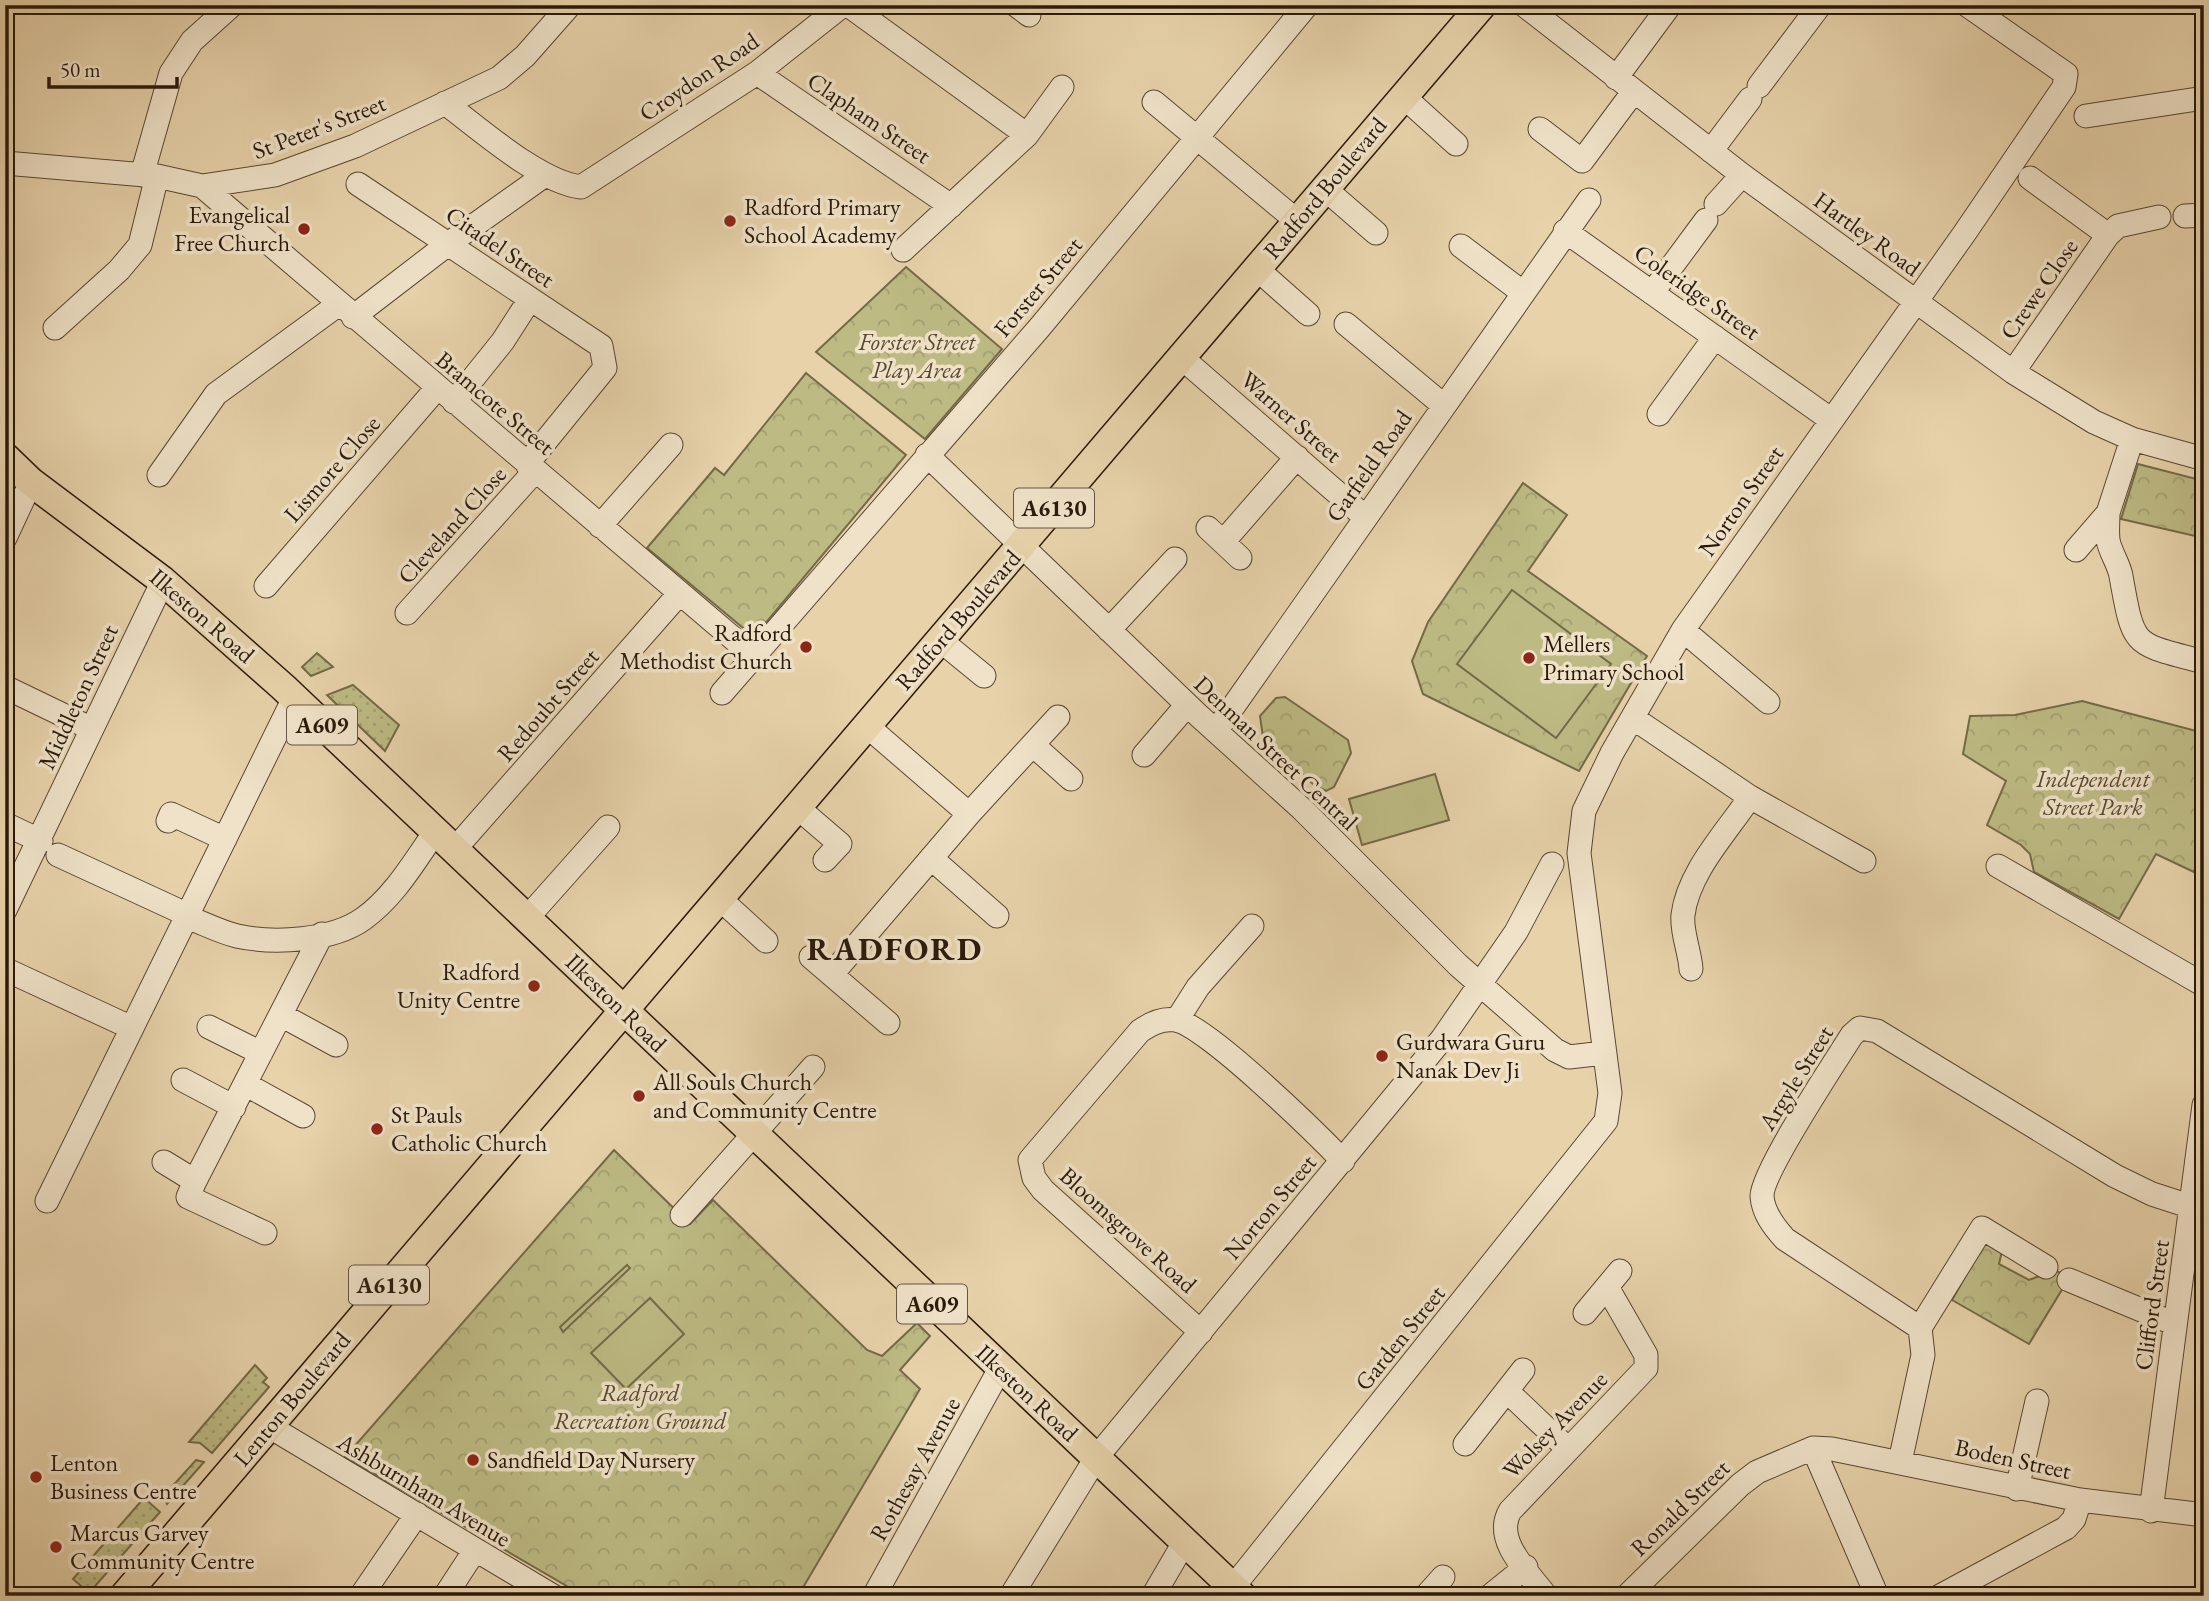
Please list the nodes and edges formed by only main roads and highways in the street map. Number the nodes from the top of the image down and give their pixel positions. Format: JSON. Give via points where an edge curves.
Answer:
{"nodes":[{"id":1,"x":1482,"y":5,"type":"edge"},
{"id":2,"x":5,"y":457,"type":"edge"},
{"id":3,"x":624,"y":1011,"type":"junction"},
{"id":4,"x":1237,"y":1592,"type":"edge"},
{"id":5,"x":124,"y":1596,"type":"edge"}],
"edges":[{"from":1,"to":3,"type":"main road","name":"Radford Boulevard","number":"A6130"},
{"from":2,"to":3,"type":"main road","name":"Ilkeston Road","number":"A609","via":[[163,581],[294,698]]},
{"from":3,"to":4,"type":"main road","name":"Ilkeston Road","number":"A609"},
{"from":3,"to":5,"type":"main road","name":"Lenton Boulevard","number":"A6130"}]}
